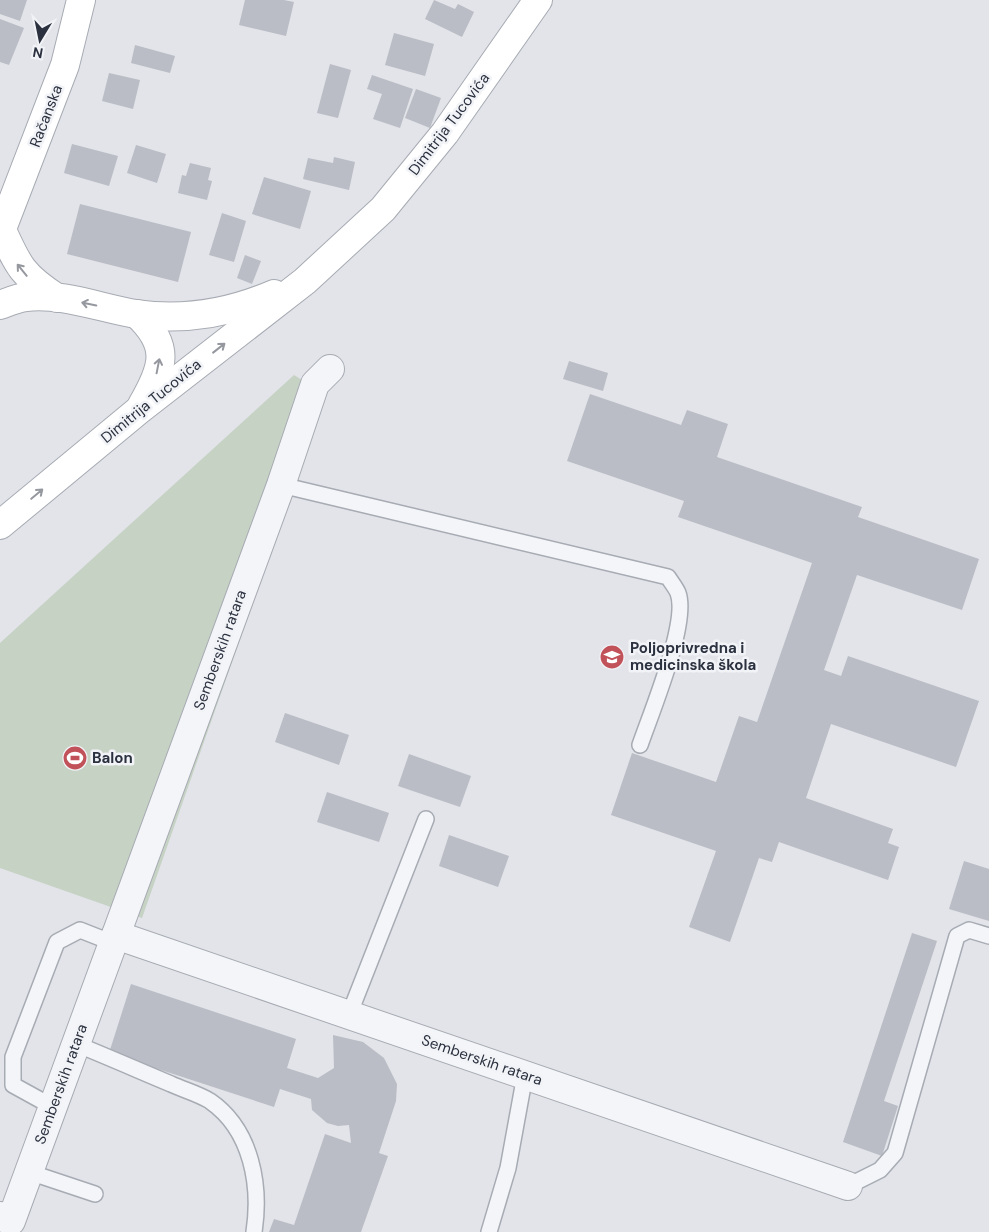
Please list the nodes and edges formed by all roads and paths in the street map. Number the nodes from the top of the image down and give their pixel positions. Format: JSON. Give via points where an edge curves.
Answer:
{"nodes":[{"id":1,"x":81,"y":0,"type":"edge"},
{"id":2,"x":538,"y":0,"type":"edge"},
{"id":3,"x":1,"y":232,"type":"edge"},
{"id":4,"x":305,"y":281,"type":"junction"},
{"id":5,"x":57,"y":298,"type":"junction"},
{"id":6,"x":0,"y":305,"type":"edge"},
{"id":7,"x":137,"y":314,"type":"junction"},
{"id":8,"x":330,"y":369,"type":"dead end"},
{"id":9,"x":139,"y":410,"type":"junction"},
{"id":10,"x":281,"y":484,"type":"junction"},
{"id":11,"x":1,"y":523,"type":"edge"},
{"id":12,"x":640,"y":745,"type":"dead end"},
{"id":13,"x":426,"y":819,"type":"dead end"},
{"id":14,"x":989,"y":936,"type":"edge"},
{"id":15,"x":114,"y":939,"type":"junction"},
{"id":16,"x":349,"y":1015,"type":"junction"},
{"id":17,"x":76,"y":1044,"type":"junction"},
{"id":18,"x":525,"y":1075,"type":"junction"},
{"id":19,"x":53,"y":1107,"type":"junction"},
{"id":20,"x":29,"y":1172,"type":"junction"},
{"id":21,"x":848,"y":1186,"type":"joint"},
{"id":22,"x":95,"y":1194,"type":"dead end"},
{"id":23,"x":6,"y":1223,"type":"edge"},
{"id":24,"x":254,"y":1232,"type":"edge"},
{"id":25,"x":489,"y":1232,"type":"edge"}],
"edges":[{"from":1,"to":3,"type":"main road","name":"Račanska","via":[[66,65]]},
{"from":2,"to":4,"type":"main road","name":"Dimitrija Tucovića","via":[[445,133],[383,209]]},
{"from":5,"to":3,"type":"main road","name":"Dimitrija Tucovića","one_way":true,"via":[[22,271]]},
{"from":4,"to":7,"type":"main road","name":"Dimitrija Tucovića","via":[[245,306],[210,315]]},
{"from":9,"to":4,"type":"main road","name":"Dimitrija Tucovića","one_way":true},
{"from":5,"to":6,"type":"main road","name":"Dimitrija Tucovića","via":[[25,297]]},
{"from":7,"to":5,"type":"main road","name":"Dimitrija Tucovića","one_way":true},
{"from":9,"to":7,"type":"main road","one_way":true,"via":[[152,388],[160,355],[159,341],[151,327]]},
{"from":8,"to":10,"type":"street","name":"Semberskih ratara","via":[[315,384]]},
{"from":11,"to":9,"type":"main road","name":"Dimitrija Tucovića","one_way":true},
{"from":10,"to":12,"type":"lane","via":[[668,577],[678,593],[680,614]]},
{"from":10,"to":15,"type":"street","name":"Semberskih ratara"},
{"from":13,"to":16,"type":"lane"},
{"from":14,"to":21,"type":"lane","via":[[970,930],[957,936],[896,1152],[880,1170]]},
{"from":15,"to":16,"type":"street","name":"Semberskih ratara"},
{"from":15,"to":17,"type":"street","name":"Semberskih ratara"},
{"from":15,"to":19,"type":"lane","via":[[80,930],[57,942],[13,1057],[13,1085]]},
{"from":16,"to":18,"type":"street","name":"Semberskih ratara"},
{"from":17,"to":19,"type":"street","name":"Semberskih ratara"},
{"from":17,"to":24,"type":"lane","via":[[210,1101],[233,1124],[248,1150],[256,1180],[258,1207]]},
{"from":18,"to":21,"type":"street","name":"Semberskih ratara"},
{"from":18,"to":25,"type":"lane","via":[[508,1168]]},
{"from":19,"to":20,"type":"street","name":"Semberskih ratara"},
{"from":20,"to":22,"type":"lane"},
{"from":20,"to":23,"type":"street","name":"Semberskih ratara"}]}
